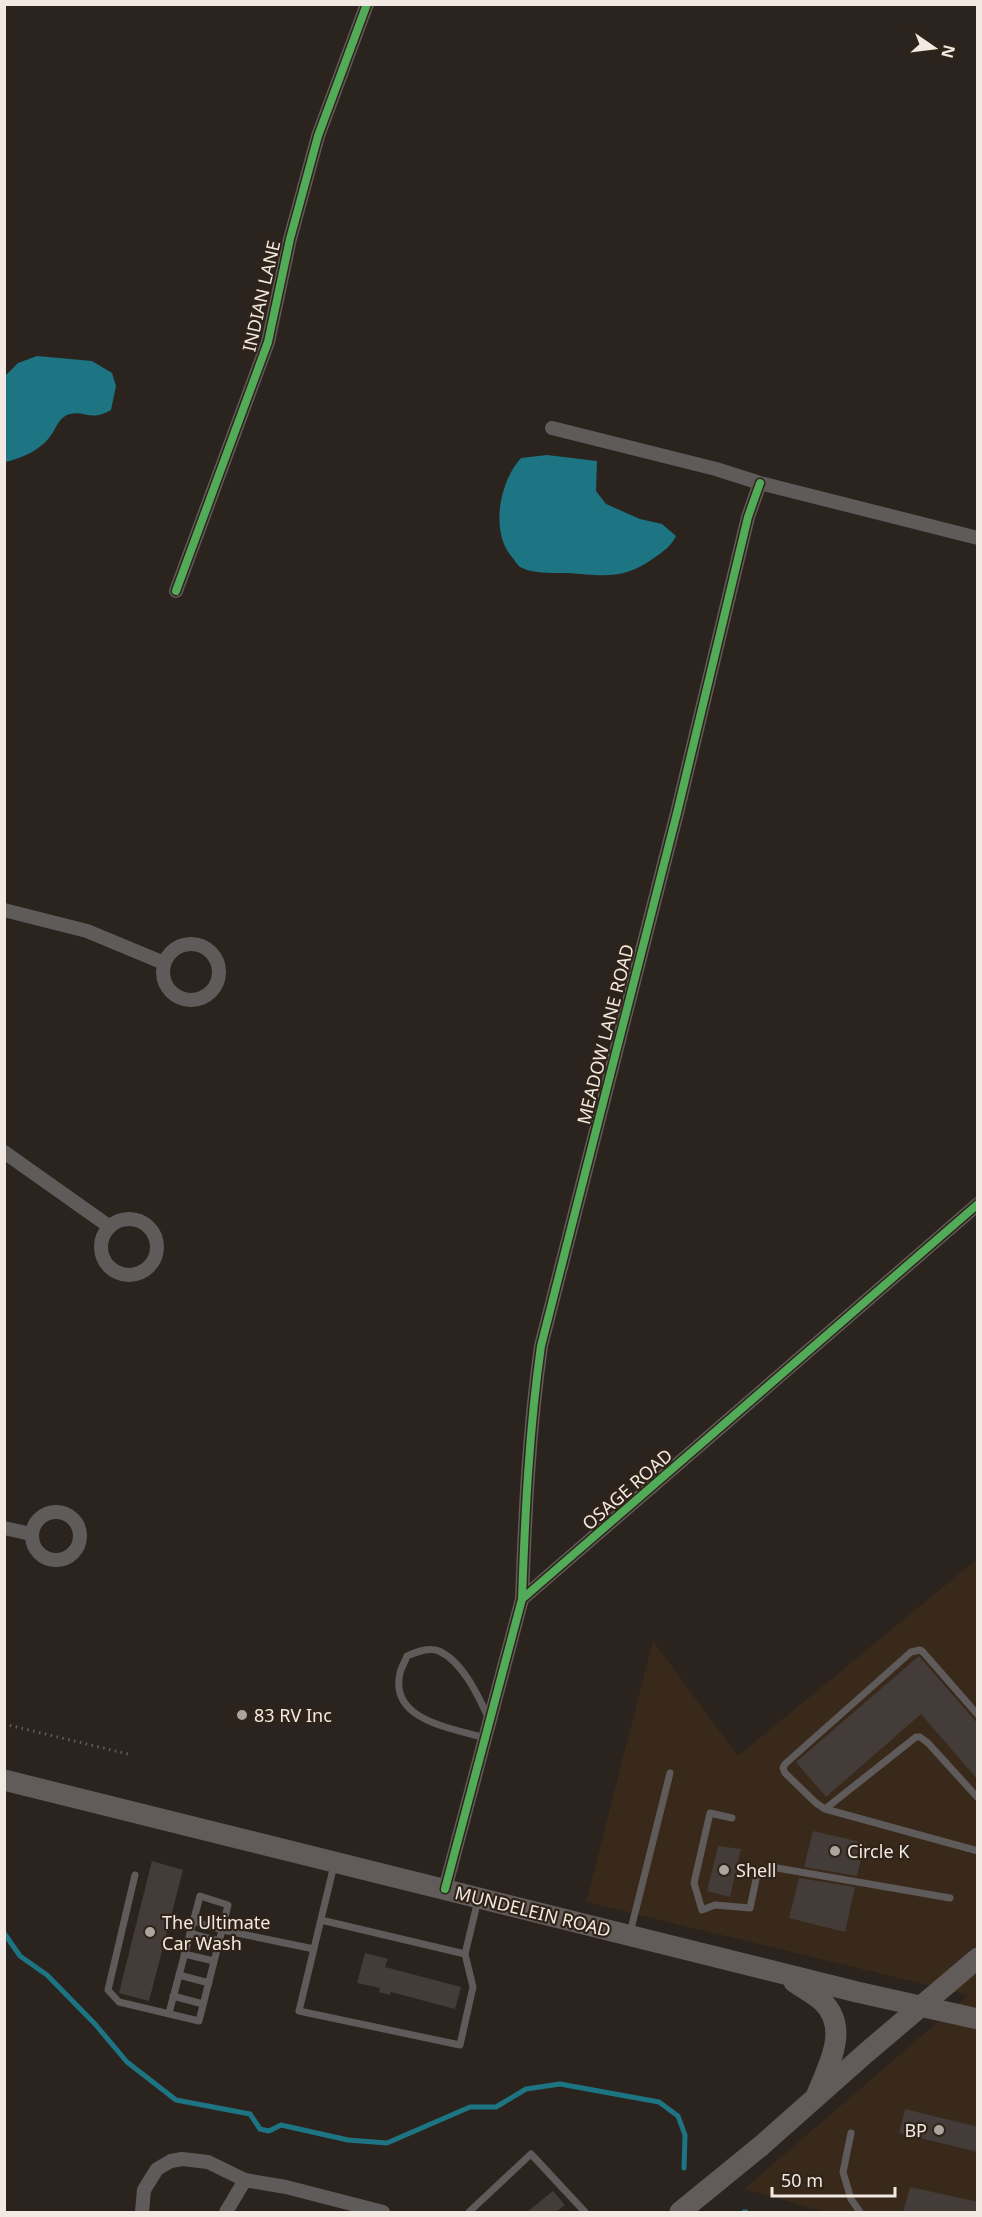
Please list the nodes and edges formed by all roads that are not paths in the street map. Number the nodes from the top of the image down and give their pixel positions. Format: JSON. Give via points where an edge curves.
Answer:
{"nodes":[{"id":1,"x":367,"y":4,"type":"edge"},
{"id":2,"x":552,"y":428,"type":"dead end"},
{"id":3,"x":760,"y":483,"type":"junction"},
{"id":4,"x":978,"y":538,"type":"edge"},
{"id":5,"x":176,"y":591,"type":"dead end"},
{"id":6,"x":4,"y":910,"type":"edge"},
{"id":7,"x":164,"y":963,"type":"junction"},
{"id":8,"x":4,"y":1152,"type":"edge"},
{"id":9,"x":978,"y":1204,"type":"edge"},
{"id":10,"x":110,"y":1227,"type":"junction"},
{"id":11,"x":4,"y":1528,"type":"edge"},
{"id":12,"x":31,"y":1534,"type":"dead end"},
{"id":13,"x":522,"y":1599,"type":"junction"},
{"id":14,"x":978,"y":1715,"type":"edge"},
{"id":15,"x":490,"y":1722,"type":"junction"},
{"id":16,"x":485,"y":1738,"type":"junction"},
{"id":17,"x":670,"y":1773,"type":"dead end"},
{"id":18,"x":4,"y":1780,"type":"edge"},
{"id":19,"x":978,"y":1798,"type":"edge"},
{"id":20,"x":825,"y":1809,"type":"junction"},
{"id":21,"x":732,"y":1818,"type":"dead end"},
{"id":22,"x":978,"y":1851,"type":"edge"},
{"id":23,"x":335,"y":1862,"type":"junction"},
{"id":24,"x":135,"y":1875,"type":"dead end"},
{"id":25,"x":445,"y":1889,"type":"junction"},
{"id":26,"x":478,"y":1898,"type":"junction"},
{"id":27,"x":950,"y":1898,"type":"dead end"},
{"id":28,"x":321,"y":1920,"type":"junction"},
{"id":29,"x":193,"y":1921,"type":"junction"},
{"id":30,"x":222,"y":1930,"type":"junction"},
{"id":31,"x":190,"y":1933,"type":"junction"},
{"id":32,"x":629,"y":1935,"type":"junction"},
{"id":33,"x":219,"y":1941,"type":"junction"},
{"id":34,"x":314,"y":1949,"type":"junction"},
{"id":35,"x":184,"y":1954,"type":"junction"},
{"id":36,"x":465,"y":1954,"type":"junction"},
{"id":37,"x":978,"y":1958,"type":"edge"},
{"id":38,"x":214,"y":1961,"type":"junction"},
{"id":39,"x":780,"y":1973,"type":"junction"},
{"id":40,"x":179,"y":1975,"type":"junction"},
{"id":41,"x":209,"y":1983,"type":"junction"},
{"id":42,"x":173,"y":1996,"type":"junction"},
{"id":43,"x":203,"y":2004,"type":"junction"},
{"id":44,"x":922,"y":2006,"type":"junction"},
{"id":45,"x":169,"y":2013,"type":"junction"},
{"id":46,"x":978,"y":2019,"type":"edge"},
{"id":47,"x":816,"y":2097,"type":"junction"},
{"id":48,"x":851,"y":2133,"type":"dead end"},
{"id":49,"x":245,"y":2180,"type":"junction"},
{"id":50,"x":142,"y":2212,"type":"edge"},
{"id":51,"x":226,"y":2212,"type":"edge"},
{"id":52,"x":383,"y":2212,"type":"edge"},
{"id":53,"x":469,"y":2212,"type":"edge"},
{"id":54,"x":585,"y":2212,"type":"edge"},
{"id":55,"x":680,"y":2212,"type":"edge"},
{"id":56,"x":860,"y":2212,"type":"edge"}],
"edges":[{"from":1,"to":5,"type":"street","name":"INDIAN LANE","via":[[316,143],[268,342]]},
{"from":2,"to":3,"type":"street"},
{"from":3,"to":4,"type":"street"},
{"from":3,"to":13,"type":"street","name":"MEADOW LANE ROAD","via":[[748,517],[541,1346],[525,1515]]},
{"from":6,"to":7,"type":"street","via":[[87,931]]},
{"from":7,"to":7,"type":"street","via":[[168,989],[183,999],[193,1000],[211,993],[220,976],[216,957],[200,945],[182,944]]},
{"from":8,"to":10,"type":"street"},
{"from":9,"to":13,"type":"street","name":"OSAGE ROAD"},
{"from":10,"to":10,"type":"street","via":[[102,1252],[111,1268],[127,1275],[152,1264],[157,1246],[151,1229],[126,1219]]},
{"from":11,"to":12,"type":"street"},
{"from":13,"to":15,"type":"street"},
{"from":14,"to":20,"type":"lane","via":[[923,1652],[911,1652],[785,1764],[785,1773]]},
{"from":15,"to":16,"type":"street"},
{"from":15,"to":16,"type":"lane","via":[[475,1688],[453,1660],[438,1651],[422,1650],[407,1656],[399,1674],[400,1695],[406,1707],[423,1720]]},
{"from":16,"to":25,"type":"street"},
{"from":17,"to":32,"type":"lane"},
{"from":18,"to":23,"type":"main road","name":"MUNDELEIN ROAD"},
{"from":19,"to":20,"type":"lane","via":[[916,1737]]},
{"from":20,"to":22,"type":"lane"},
{"from":21,"to":27,"type":"lane","via":[[710,1813],[694,1883],[702,1910],[715,1905],[750,1908],[758,1870],[777,1868]]},
{"from":23,"to":25,"type":"main road","name":"MUNDELEIN ROAD"},
{"from":23,"to":28,"type":"lane"},
{"from":24,"to":45,"type":"lane","via":[[108,1990],[119,2002]]},
{"from":25,"to":26,"type":"main road","name":"MUNDELEIN ROAD"},
{"from":26,"to":32,"type":"main road","name":"MUNDELEIN ROAD"},
{"from":26,"to":36,"type":"lane"},
{"from":28,"to":34,"type":"lane"},
{"from":28,"to":36,"type":"lane"},
{"from":29,"to":30,"type":"lane"},
{"from":29,"to":30,"type":"lane","via":[[200,1896],[228,1905]]},
{"from":29,"to":31,"type":"lane"},
{"from":30,"to":33,"type":"lane"},
{"from":30,"to":34,"type":"lane"},
{"from":31,"to":33,"type":"lane"},
{"from":31,"to":35,"type":"lane"},
{"from":32,"to":39,"type":"main road","name":"MUNDELEIN ROAD"},
{"from":33,"to":38,"type":"lane"},
{"from":34,"to":36,"type":"lane","via":[[299,2011],[460,2045],[473,1987]]},
{"from":35,"to":38,"type":"lane"},
{"from":35,"to":40,"type":"lane"},
{"from":37,"to":44,"type":"main road"},
{"from":38,"to":41,"type":"lane"},
{"from":39,"to":44,"type":"main road","name":"MUNDELEIN ROAD"},
{"from":39,"to":47,"type":"main road","via":[[822,2001],[834,2018],[837,2038]]},
{"from":40,"to":41,"type":"lane"},
{"from":40,"to":42,"type":"lane"},
{"from":41,"to":43,"type":"lane"},
{"from":42,"to":43,"type":"lane"},
{"from":42,"to":45,"type":"lane"},
{"from":43,"to":45,"type":"lane","via":[[199,2020]]},
{"from":44,"to":46,"type":"main road","name":"MUNDELEIN ROAD"},
{"from":44,"to":47,"type":"main road"},
{"from":47,"to":55,"type":"main road"},
{"from":48,"to":56,"type":"lane","via":[[843,2172],[851,2199]]},
{"from":49,"to":50,"type":"street","via":[[208,2162],[171,2161],[157,2169],[144,2190]]},
{"from":49,"to":51,"type":"street"},
{"from":49,"to":52,"type":"street"},
{"from":53,"to":54,"type":"lane","via":[[531,2154]]}]}
